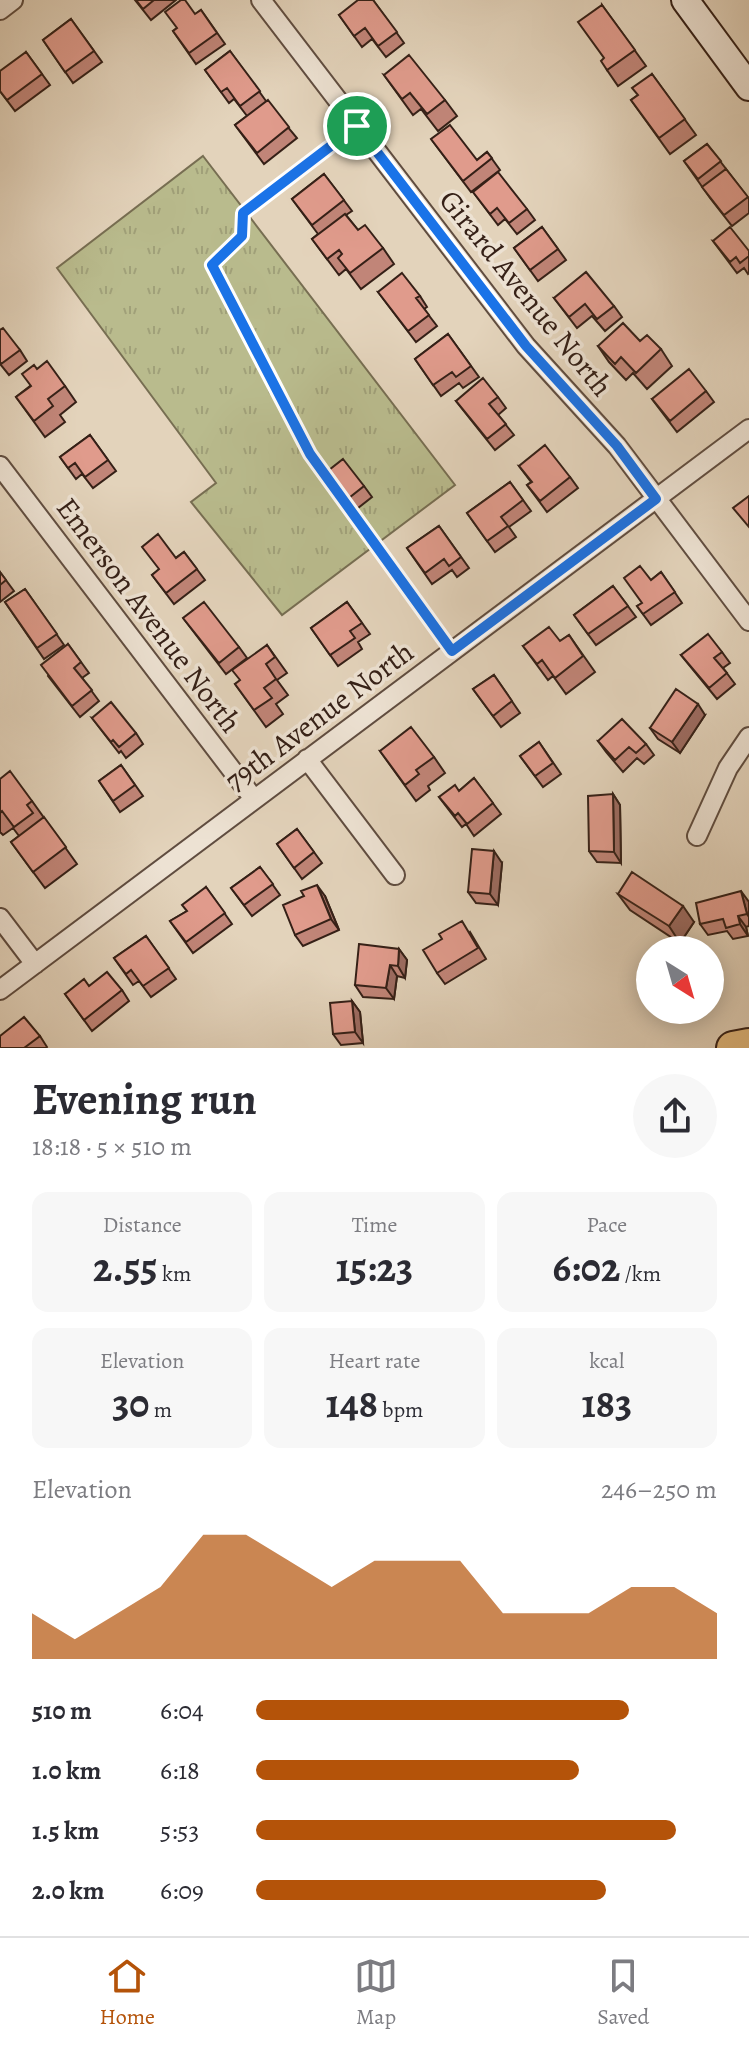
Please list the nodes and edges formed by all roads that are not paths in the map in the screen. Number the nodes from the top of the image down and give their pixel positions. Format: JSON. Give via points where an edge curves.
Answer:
{"nodes":[{"id":1,"x":13,"y":0,"type":"edge"},
{"id":2,"x":261,"y":0,"type":"edge"},
{"id":3,"x":685,"y":0,"type":"edge"},
{"id":4,"x":0,"y":10,"type":"edge"},
{"id":5,"x":748,"y":84,"type":"edge"},
{"id":6,"x":749,"y":429,"type":"edge"},
{"id":7,"x":0,"y":466,"type":"edge"},
{"id":8,"x":656,"y":499,"type":"junction"},
{"id":9,"x":749,"y":621,"type":"edge"},
{"id":10,"x":749,"y":737,"type":"edge"},
{"id":11,"x":307,"y":759,"type":"junction"},
{"id":12,"x":254,"y":799,"type":"junction"},
{"id":13,"x":697,"y":836,"type":"dead end"},
{"id":14,"x":395,"y":875,"type":"dead end"},
{"id":15,"x":0,"y":918,"type":"edge"},
{"id":16,"x":35,"y":964,"type":"junction"},
{"id":17,"x":0,"y":990,"type":"edge"},
{"id":18,"x":749,"y":1045,"type":"edge"},
{"id":19,"x":733,"y":1048,"type":"edge"}],
"edges":[{"from":1,"to":4,"type":"street"},
{"from":2,"to":8,"type":"street","name":"Girard Avenue North","via":[[526,346],[617,446]]},
{"from":3,"to":5,"type":"street"},
{"from":6,"to":8,"type":"street","name":"79th Avenue North"},
{"from":7,"to":12,"type":"street","name":"Emerson Avenue North"},
{"from":8,"to":9,"type":"street","name":"Girard Avenue North"},
{"from":8,"to":11,"type":"street","name":"79th Avenue North"},
{"from":10,"to":13,"type":"street","via":[[728,768]]},
{"from":11,"to":12,"type":"street","name":"79th Avenue North"},
{"from":11,"to":14,"type":"street"},
{"from":12,"to":16,"type":"street","name":"79th Avenue North"},
{"from":15,"to":16,"type":"street"},
{"from":16,"to":17,"type":"street","name":"79th Avenue North"},
{"from":18,"to":19,"type":"highway"}]}
